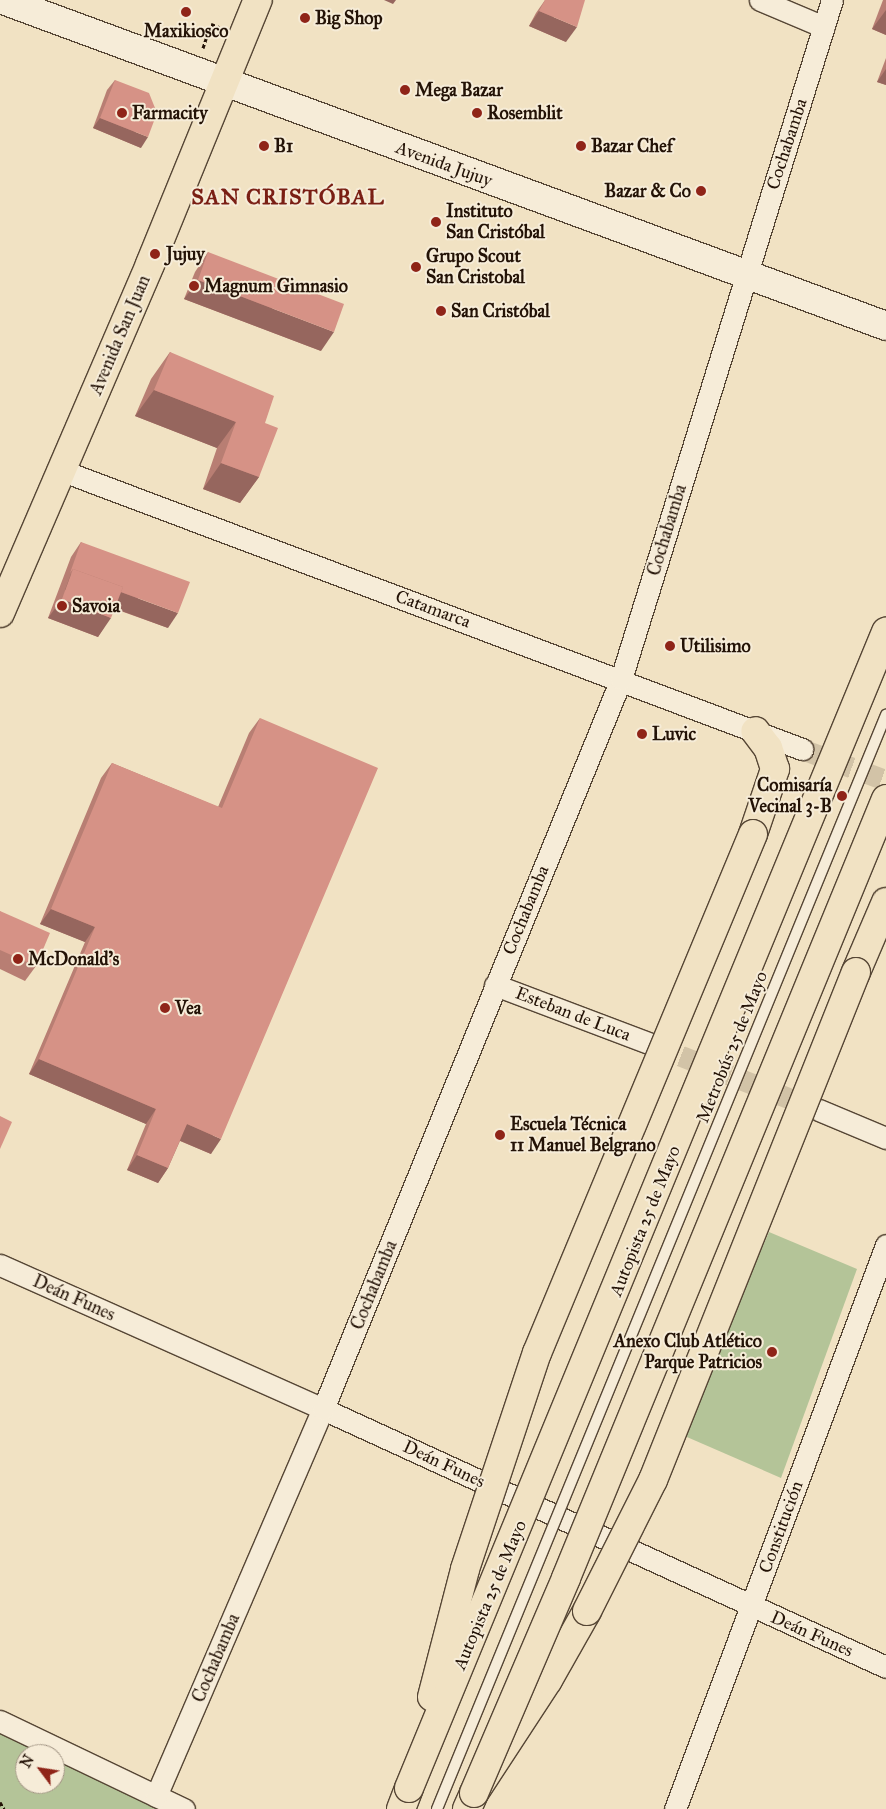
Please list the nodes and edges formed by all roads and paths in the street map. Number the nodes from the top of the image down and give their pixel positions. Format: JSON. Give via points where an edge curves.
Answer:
{"nodes":[{"id":1,"x":3,"y":0,"type":"edge"},
{"id":2,"x":258,"y":0,"type":"edge"},
{"id":3,"x":760,"y":0,"type":"edge"},
{"id":4,"x":832,"y":0,"type":"edge"},
{"id":5,"x":824,"y":27,"type":"junction"},
{"id":6,"x":224,"y":82,"type":"junction"},
{"id":7,"x":746,"y":273,"type":"junction"},
{"id":8,"x":886,"y":326,"type":"edge"},
{"id":9,"x":63,"y":470,"type":"junction"},
{"id":10,"x":0,"y":613,"type":"edge"},
{"id":11,"x":886,"y":632,"type":"edge"},
{"id":12,"x":621,"y":679,"type":"junction"},
{"id":13,"x":886,"y":715,"type":"edge"},
{"id":14,"x":755,"y":731,"type":"junction"},
{"id":15,"x":802,"y":749,"type":"tunnel mouth"},
{"id":16,"x":886,"y":799,"type":"edge"},
{"id":17,"x":886,"y":902,"type":"edge"},
{"id":18,"x":495,"y":985,"type":"junction"},
{"id":19,"x":651,"y":1044,"type":"tunnel mouth"},
{"id":20,"x":819,"y":1110,"type":"tunnel mouth"},
{"id":21,"x":886,"y":1138,"type":"edge"},
{"id":22,"x":886,"y":1245,"type":"edge"},
{"id":23,"x":0,"y":1265,"type":"edge"},
{"id":24,"x":324,"y":1409,"type":"junction"},
{"id":25,"x":752,"y":1606,"type":"junction"},
{"id":26,"x":886,"y":1667,"type":"edge"},
{"id":27,"x":0,"y":1721,"type":"edge"},
{"id":28,"x":156,"y":1796,"type":"junction"},
{"id":29,"x":405,"y":1799,"type":"edge"},
{"id":30,"x":470,"y":1801,"type":"edge"},
{"id":31,"x":0,"y":1802,"type":"edge"},
{"id":32,"x":4,"y":1809,"type":"edge"},
{"id":33,"x":184,"y":1809,"type":"edge"},
{"id":34,"x":437,"y":1809,"type":"edge"},
{"id":35,"x":675,"y":1809,"type":"edge"}],
"edges":[{"from":1,"to":6,"type":"main road","name":"Avenida Jujuy"},
{"from":2,"to":6,"type":"main road","name":"Avenida San Juan"},
{"from":3,"to":5,"type":"street"},
{"from":4,"to":5,"type":"street","name":"Cochabamba"},
{"from":5,"to":7,"type":"street","name":"Cochabamba"},
{"from":6,"to":7,"type":"main road","name":"Avenida Jujuy"},
{"from":6,"to":9,"type":"main road","name":"Avenida San Juan"},
{"from":7,"to":8,"type":"main road","name":"Avenida Jujuy"},
{"from":7,"to":12,"type":"street","name":"Cochabamba"},
{"from":9,"to":10,"type":"main road","name":"Avenida San Juan"},
{"from":9,"to":12,"type":"street","name":"Catamarca"},
{"from":11,"to":29,"type":"main road","name":"Autopista 25 de Mayo","bridge":true},
{"from":12,"to":14,"type":"street","name":"Catamarca"},
{"from":12,"to":18,"type":"street","name":"Cochabamba"},
{"from":13,"to":34,"type":"lane","name":"Metrobús 25 de Mayo","bridge":true},
{"from":14,"to":15,"type":"street","name":"Catamarca"},
{"from":14,"to":29,"type":"main road","bridge":true,"via":[[768,748],[775,769],[753,834],[534,1362],[465,1569]]},
{"from":16,"to":30,"type":"main road","bridge":true,"via":[[566,1578]]},
{"from":17,"to":30,"type":"main road","bridge":true,"via":[[653,1480],[566,1649]]},
{"from":18,"to":19,"type":"street","name":"Esteban de Luca"},
{"from":18,"to":24,"type":"street","name":"Cochabamba"},
{"from":20,"to":21,"type":"street"},
{"from":22,"to":25,"type":"street","name":"Constitución"},
{"from":23,"to":24,"type":"street","name":"Deán Funes"},
{"from":24,"to":25,"type":"street","name":"Deán Funes"},
{"from":24,"to":28,"type":"street","name":"Cochabamba"},
{"from":25,"to":26,"type":"street","name":"Deán Funes"},
{"from":25,"to":35,"type":"street","name":"Constitución"},
{"from":27,"to":28,"type":"street"},
{"from":28,"to":33,"type":"street"},
{"from":31,"to":32,"type":"path"}]}
